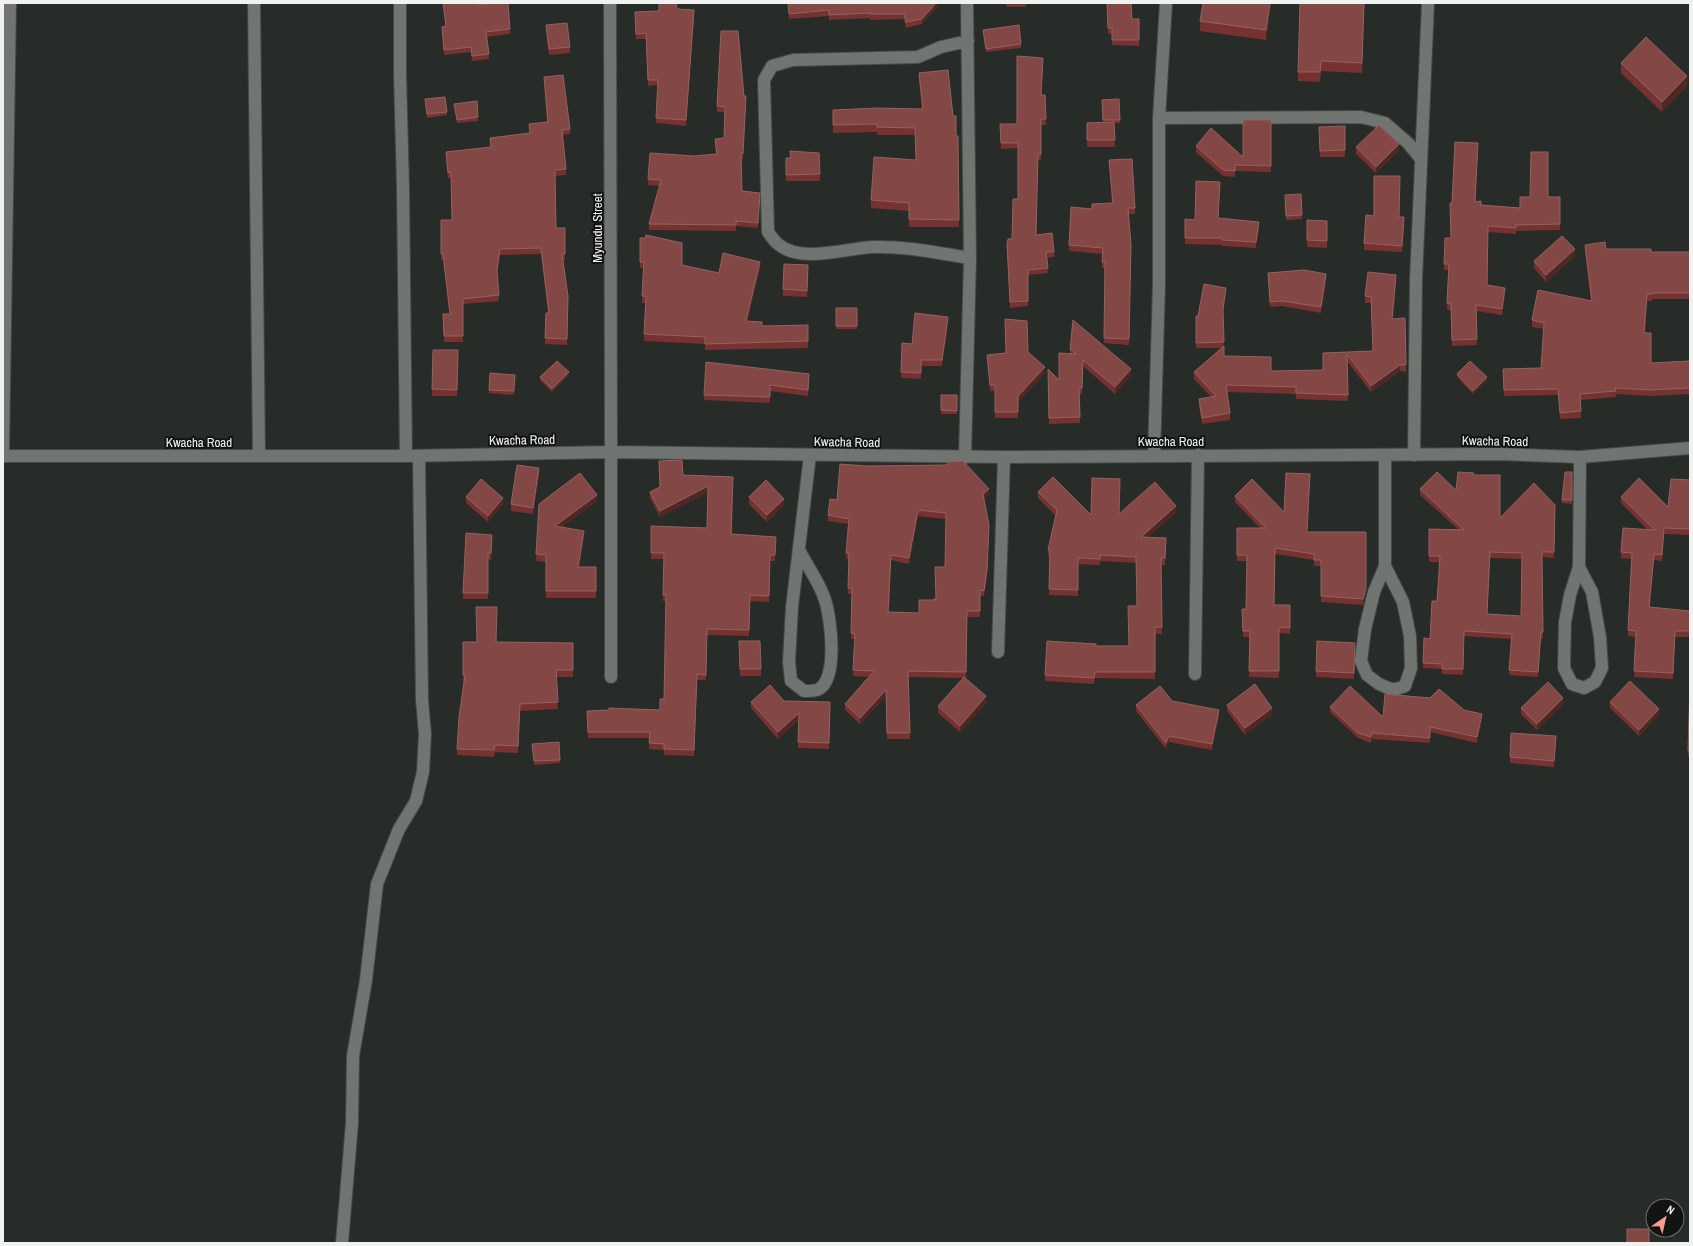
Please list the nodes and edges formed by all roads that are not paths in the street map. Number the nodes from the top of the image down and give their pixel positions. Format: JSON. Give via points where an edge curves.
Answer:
{"nodes":[{"id":1,"x":10,"y":3,"type":"edge"},
{"id":2,"x":254,"y":3,"type":"edge"},
{"id":3,"x":400,"y":3,"type":"edge"},
{"id":4,"x":610,"y":3,"type":"edge"},
{"id":5,"x":967,"y":3,"type":"edge"},
{"id":6,"x":1166,"y":3,"type":"edge"},
{"id":7,"x":1428,"y":3,"type":"edge"},
{"id":8,"x":968,"y":41,"type":"junction"},
{"id":9,"x":1159,"y":118,"type":"junction"},
{"id":10,"x":1421,"y":159,"type":"junction"},
{"id":11,"x":970,"y":258,"type":"junction"},
{"id":12,"x":1690,"y":448,"type":"edge"},
{"id":13,"x":611,"y":452,"type":"junction"},
{"id":14,"x":3,"y":455,"type":"edge"},
{"id":15,"x":810,"y":455,"type":"junction"},
{"id":16,"x":1154,"y":455,"type":"junction"},
{"id":17,"x":1198,"y":455,"type":"junction"},
{"id":18,"x":1414,"y":455,"type":"junction"},
{"id":19,"x":259,"y":456,"type":"junction"},
{"id":20,"x":406,"y":456,"type":"junction"},
{"id":21,"x":420,"y":456,"type":"junction"},
{"id":22,"x":1385,"y":456,"type":"junction"},
{"id":23,"x":965,"y":457,"type":"junction"},
{"id":24,"x":1004,"y":457,"type":"junction"},
{"id":25,"x":1580,"y":457,"type":"junction"},
{"id":26,"x":799,"y":550,"type":"junction"},
{"id":27,"x":1385,"y":566,"type":"junction"},
{"id":28,"x":1579,"y":567,"type":"junction"},
{"id":29,"x":998,"y":652,"type":"dead end"},
{"id":30,"x":1196,"y":674,"type":"dead end"},
{"id":31,"x":610,"y":677,"type":"dead end"},
{"id":32,"x":342,"y":1243,"type":"edge"}],
"edges":[{"from":1,"to":14,"type":"street"},
{"from":2,"to":19,"type":"street"},
{"from":3,"to":20,"type":"street"},
{"from":4,"to":13,"type":"street","name":"Myundu Street"},
{"from":5,"to":8,"type":"street"},
{"from":6,"to":9,"type":"street"},
{"from":7,"to":10,"type":"street"},
{"from":8,"to":11,"type":"street"},
{"from":8,"to":11,"type":"street","via":[[941,47],[918,57],[793,60],[772,66],[764,80],[768,232],[778,244],[796,252],[836,253],[872,247]]},
{"from":9,"to":10,"type":"street","via":[[1361,117],[1385,123],[1408,143]]},
{"from":9,"to":16,"type":"street","via":[[1159,285]]},
{"from":10,"to":18,"type":"street","via":[[1416,280]]},
{"from":11,"to":23,"type":"street"},
{"from":12,"to":25,"type":"street","name":"Kwacha Road"},
{"from":13,"to":15,"type":"street","name":"Kwacha Road"},
{"from":13,"to":21,"type":"street","name":"Kwacha Road"},
{"from":13,"to":31,"type":"street","name":"Myundu Street"},
{"from":14,"to":19,"type":"street","name":"Kwacha Road"},
{"from":15,"to":23,"type":"street","name":"Kwacha Road"},
{"from":15,"to":26,"type":"street"},
{"from":16,"to":17,"type":"street","name":"Kwacha Road"},
{"from":16,"to":24,"type":"street","name":"Kwacha Road"},
{"from":17,"to":22,"type":"street","name":"Kwacha Road"},
{"from":17,"to":30,"type":"street"},
{"from":18,"to":22,"type":"street","name":"Kwacha Road"},
{"from":18,"to":25,"type":"street","name":"Kwacha Road","via":[[1500,454]]},
{"from":19,"to":20,"type":"street","name":"Kwacha Road"},
{"from":20,"to":21,"type":"street","name":"Kwacha Road"},
{"from":21,"to":32,"type":"street","via":[[422,700],[425,734],[423,772],[416,802],[399,829],[377,884],[366,980],[353,1056],[352,1123]]},
{"from":22,"to":27,"type":"street"},
{"from":23,"to":24,"type":"street","name":"Kwacha Road"},
{"from":24,"to":29,"type":"street"},
{"from":25,"to":28,"type":"street"},
{"from":26,"to":26,"type":"street","via":[[792,607],[789,662],[791,681],[804,691],[817,690],[826,682],[832,658],[830,629],[825,600]]},
{"from":27,"to":27,"type":"street","via":[[1374,592],[1365,629],[1362,661],[1367,675],[1393,690],[1405,686],[1410,668],[1410,636],[1403,602]]},
{"from":28,"to":28,"type":"street","via":[[1565,622],[1564,668],[1572,684],[1584,688],[1595,682],[1602,668],[1596,609],[1592,592]]}]}
